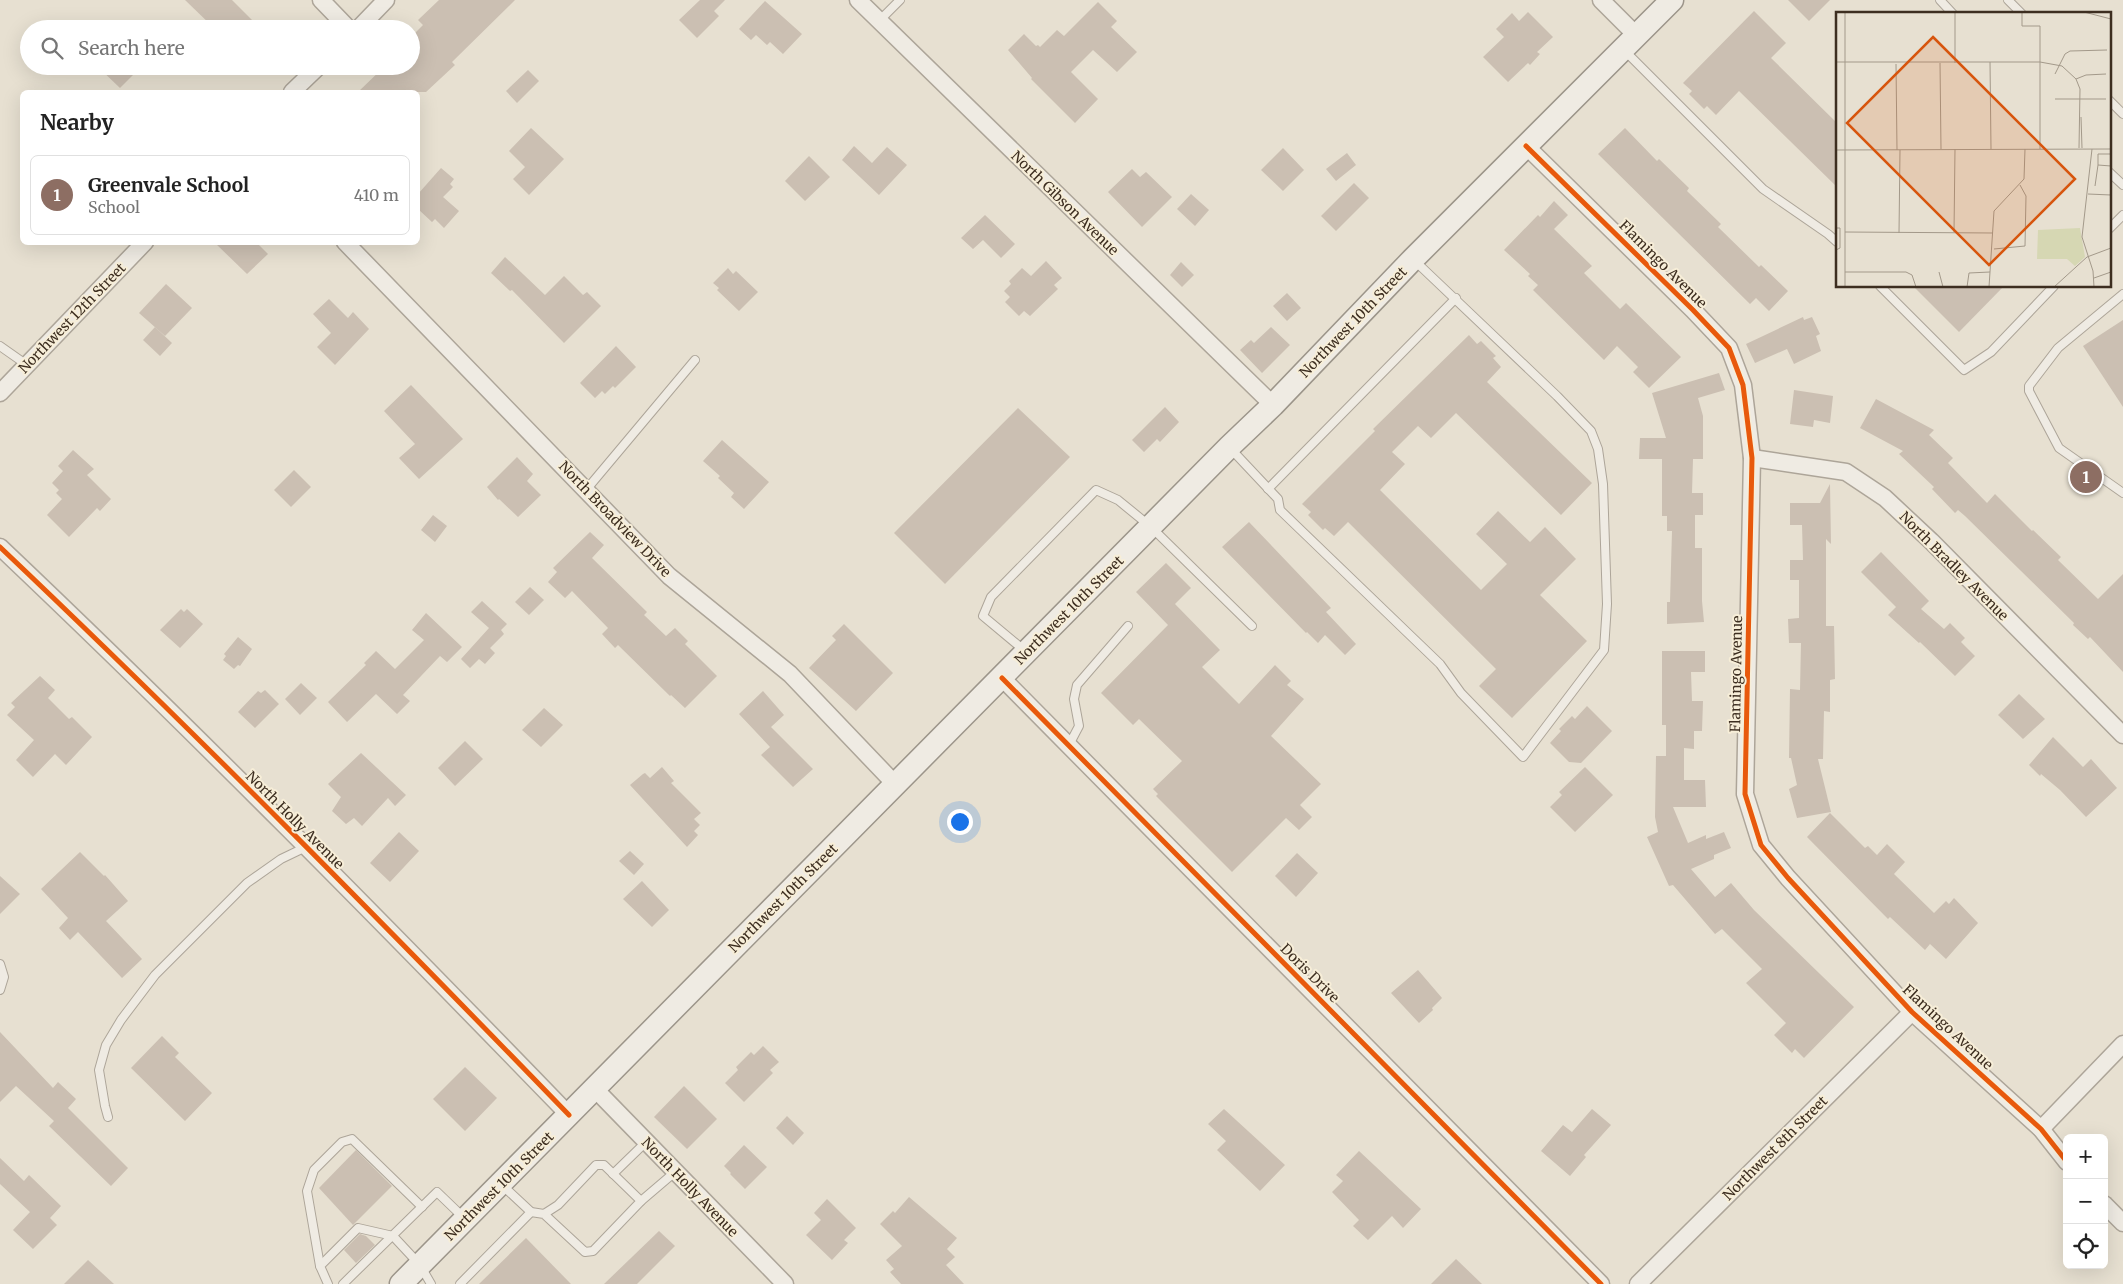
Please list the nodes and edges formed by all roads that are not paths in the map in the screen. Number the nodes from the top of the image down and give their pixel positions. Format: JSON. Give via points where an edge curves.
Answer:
{"nodes":[{"id":1,"x":321,"y":0,"type":"edge"},
{"id":2,"x":386,"y":0,"type":"edge"},
{"id":3,"x":858,"y":0,"type":"edge"},
{"id":4,"x":900,"y":0,"type":"edge"},
{"id":5,"x":1601,"y":0,"type":"edge"},
{"id":6,"x":1672,"y":0,"type":"edge"},
{"id":7,"x":1940,"y":0,"type":"edge"},
{"id":8,"x":2008,"y":0,"type":"edge"},
{"id":9,"x":1951,"y":12,"type":"edge"},
{"id":10,"x":2020,"y":12,"type":"edge"},
{"id":11,"x":340,"y":20,"type":"edge"},
{"id":12,"x":367,"y":20,"type":"edge"},
{"id":13,"x":879,"y":21,"type":"junction"},
{"id":14,"x":1630,"y":43,"type":"junction"},
{"id":15,"x":310,"y":75,"type":"edge"},
{"id":16,"x":294,"y":90,"type":"edge"},
{"id":17,"x":2110,"y":101,"type":"edge"},
{"id":18,"x":2123,"y":114,"type":"edge"},
{"id":19,"x":1526,"y":146,"type":"junction"},
{"id":20,"x":2110,"y":173,"type":"edge"},
{"id":21,"x":2123,"y":185,"type":"edge"},
{"id":22,"x":2123,"y":215,"type":"edge"},
{"id":23,"x":2110,"y":228,"type":"edge"},
{"id":24,"x":1836,"y":241,"type":"edge"},
{"id":25,"x":142,"y":245,"type":"edge"},
{"id":26,"x":348,"y":245,"type":"edge"},
{"id":27,"x":1413,"y":260,"type":"junction"},
{"id":28,"x":1882,"y":288,"type":"edge"},
{"id":29,"x":2052,"y":288,"type":"edge"},
{"id":30,"x":2123,"y":294,"type":"edge"},
{"id":31,"x":1456,"y":298,"type":"junction"},
{"id":32,"x":0,"y":346,"type":"edge"},
{"id":33,"x":695,"y":360,"type":"dead end"},
{"id":34,"x":27,"y":365,"type":"junction"},
{"id":35,"x":0,"y":393,"type":"edge"},
{"id":36,"x":1272,"y":405,"type":"junction"},
{"id":37,"x":1229,"y":447,"type":"junction"},
{"id":38,"x":1752,"y":458,"type":"junction"},
{"id":39,"x":1268,"y":489,"type":"junction"},
{"id":40,"x":586,"y":490,"type":"junction"},
{"id":41,"x":2123,"y":493,"type":"edge"},
{"id":42,"x":1151,"y":527,"type":"junction"},
{"id":43,"x":0,"y":547,"type":"edge"},
{"id":44,"x":1128,"y":626,"type":"dead end"},
{"id":45,"x":1252,"y":626,"type":"dead end"},
{"id":46,"x":1027,"y":653,"type":"junction"},
{"id":47,"x":1002,"y":678,"type":"junction"},
{"id":48,"x":2123,"y":735,"type":"edge"},
{"id":49,"x":1069,"y":745,"type":"junction"},
{"id":50,"x":895,"y":784,"type":"junction"},
{"id":51,"x":306,"y":847,"type":"junction"},
{"id":52,"x":0,"y":964,"type":"edge"},
{"id":53,"x":0,"y":990,"type":"edge"},
{"id":54,"x":1912,"y":1012,"type":"junction"},
{"id":55,"x":2123,"y":1044,"type":"edge"},
{"id":56,"x":595,"y":1089,"type":"junction"},
{"id":57,"x":569,"y":1115,"type":"junction"},
{"id":58,"x":108,"y":1117,"type":"dead end"},
{"id":59,"x":2041,"y":1129,"type":"junction"},
{"id":60,"x":646,"y":1142,"type":"junction"},
{"id":61,"x":2063,"y":1157,"type":"edge"},
{"id":62,"x":676,"y":1172,"type":"junction"},
{"id":63,"x":613,"y":1174,"type":"junction"},
{"id":64,"x":501,"y":1184,"type":"junction"},
{"id":65,"x":641,"y":1201,"type":"junction"},
{"id":66,"x":422,"y":1207,"type":"junction"},
{"id":67,"x":2108,"y":1208,"type":"edge"},
{"id":68,"x":531,"y":1212,"type":"junction"},
{"id":69,"x":544,"y":1214,"type":"junction"},
{"id":70,"x":466,"y":1219,"type":"junction"},
{"id":71,"x":2123,"y":1223,"type":"edge"},
{"id":72,"x":393,"y":1236,"type":"junction"},
{"id":73,"x":320,"y":1266,"type":"junction"},
{"id":74,"x":426,"y":1275,"type":"edge"},
{"id":75,"x":328,"y":1284,"type":"edge"},
{"id":76,"x":343,"y":1284,"type":"edge"},
{"id":77,"x":402,"y":1284,"type":"edge"},
{"id":78,"x":460,"y":1284,"type":"edge"},
{"id":79,"x":785,"y":1284,"type":"edge"},
{"id":80,"x":1602,"y":1284,"type":"edge"},
{"id":81,"x":1638,"y":1284,"type":"edge"}],
"edges":[{"from":1,"to":11,"type":"street"},
{"from":2,"to":12,"type":"street"},
{"from":3,"to":13,"type":"street","name":"North Gibson Avenue"},
{"from":4,"to":13,"type":"lane"},
{"from":5,"to":14,"type":"street"},
{"from":6,"to":14,"type":"main road","name":"Northwest 10th Street"},
{"from":7,"to":9,"type":"lane"},
{"from":8,"to":10,"type":"lane"},
{"from":13,"to":36,"type":"street","name":"North Gibson Avenue"},
{"from":14,"to":19,"type":"main road","name":"Northwest 10th Street"},
{"from":14,"to":24,"type":"lane","via":[[1762,189]]},
{"from":15,"to":16,"type":"street"},
{"from":17,"to":18,"type":"lane"},
{"from":19,"to":27,"type":"main road","name":"Northwest 10th Street"},
{"from":19,"to":38,"type":"street","name":"Flamingo Avenue","via":[[1729,348],[1743,385]]},
{"from":20,"to":21,"type":"lane"},
{"from":22,"to":23,"type":"lane"},
{"from":25,"to":34,"type":"street","name":"Northwest 12th Street"},
{"from":26,"to":40,"type":"street","name":"North Broadview Drive"},
{"from":27,"to":31,"type":"lane"},
{"from":27,"to":36,"type":"main road","name":"Northwest 10th Street"},
{"from":28,"to":29,"type":"lane","via":[[1964,370],[1991,352]]},
{"from":30,"to":41,"type":"lane","via":[[2058,348],[2029,386],[2029,391],[2059,448]]},
{"from":31,"to":39,"type":"lane"},
{"from":31,"to":39,"type":"lane","via":[[1591,431],[1598,449],[1603,484],[1607,604],[1604,650],[1523,756],[1461,693],[1440,664],[1280,510],[1278,499]]},
{"from":32,"to":34,"type":"lane"},
{"from":33,"to":40,"type":"lane"},
{"from":34,"to":35,"type":"street","name":"Northwest 12th Street"},
{"from":36,"to":37,"type":"main road","name":"Northwest 10th Street"},
{"from":37,"to":39,"type":"lane"},
{"from":37,"to":42,"type":"main road","name":"Northwest 10th Street"},
{"from":38,"to":48,"type":"street","name":"North Bradley Avenue","via":[[1846,472],[1885,498]]},
{"from":38,"to":54,"type":"street","name":"Flamingo Avenue","via":[[1745,794],[1761,845]]},
{"from":40,"to":50,"type":"street","name":"North Broadview Drive","via":[[669,576],[790,674]]},
{"from":42,"to":45,"type":"lane"},
{"from":42,"to":46,"type":"main road","name":"Northwest 10th Street"},
{"from":42,"to":46,"type":"lane","via":[[1118,500],[1096,490],[991,597],[982,616]]},
{"from":43,"to":51,"type":"street","name":"North Holly Avenue","via":[[111,652]]},
{"from":44,"to":49,"type":"lane","via":[[1077,685],[1074,699],[1079,726]]},
{"from":46,"to":47,"type":"main road","name":"Northwest 10th Street"},
{"from":47,"to":49,"type":"street","name":"Doris Drive"},
{"from":47,"to":50,"type":"main road","name":"Northwest 10th Street"},
{"from":49,"to":80,"type":"street","name":"Doris Drive"},
{"from":50,"to":56,"type":"main road","name":"Northwest 10th Street"},
{"from":51,"to":57,"type":"street","name":"North Holly Avenue"},
{"from":51,"to":58,"type":"lane","via":[[247,883],[156,975],[121,1020],[106,1044],[100,1070]]},
{"from":52,"to":53,"type":"lane","via":[[4,976]]},
{"from":54,"to":59,"type":"street","name":"Flamingo Avenue"},
{"from":54,"to":81,"type":"street","name":"Northwest 8th Street"},
{"from":55,"to":59,"type":"street"},
{"from":56,"to":57,"type":"main road","name":"Northwest 10th Street"},
{"from":56,"to":60,"type":"street","name":"North Holly Avenue"},
{"from":57,"to":64,"type":"main road","name":"Northwest 10th Street"},
{"from":59,"to":61,"type":"street","name":"Flamingo Avenue"},
{"from":60,"to":62,"type":"street","name":"North Holly Avenue"},
{"from":60,"to":63,"type":"lane"},
{"from":62,"to":65,"type":"lane"},
{"from":62,"to":79,"type":"street","name":"North Holly Avenue"},
{"from":63,"to":65,"type":"lane"},
{"from":63,"to":69,"type":"lane","via":[[604,1165],[596,1165],[558,1205]]},
{"from":64,"to":68,"type":"lane"},
{"from":64,"to":70,"type":"main road","name":"Northwest 10th Street"},
{"from":65,"to":69,"type":"lane","via":[[593,1251],[586,1252]]},
{"from":66,"to":70,"type":"lane","via":[[437,1192]]},
{"from":66,"to":72,"type":"lane"},
{"from":66,"to":73,"type":"lane","via":[[352,1139],[342,1142],[314,1170],[307,1191]]},
{"from":67,"to":71,"type":"street"},
{"from":68,"to":69,"type":"lane"},
{"from":68,"to":78,"type":"lane"},
{"from":70,"to":74,"type":"main road","name":"Northwest 10th Street"},
{"from":72,"to":73,"type":"lane","via":[[358,1228]]},
{"from":72,"to":74,"type":"lane"},
{"from":72,"to":76,"type":"lane"},
{"from":73,"to":75,"type":"lane"},
{"from":74,"to":77,"type":"main road","name":"Northwest 10th Street"}]}
